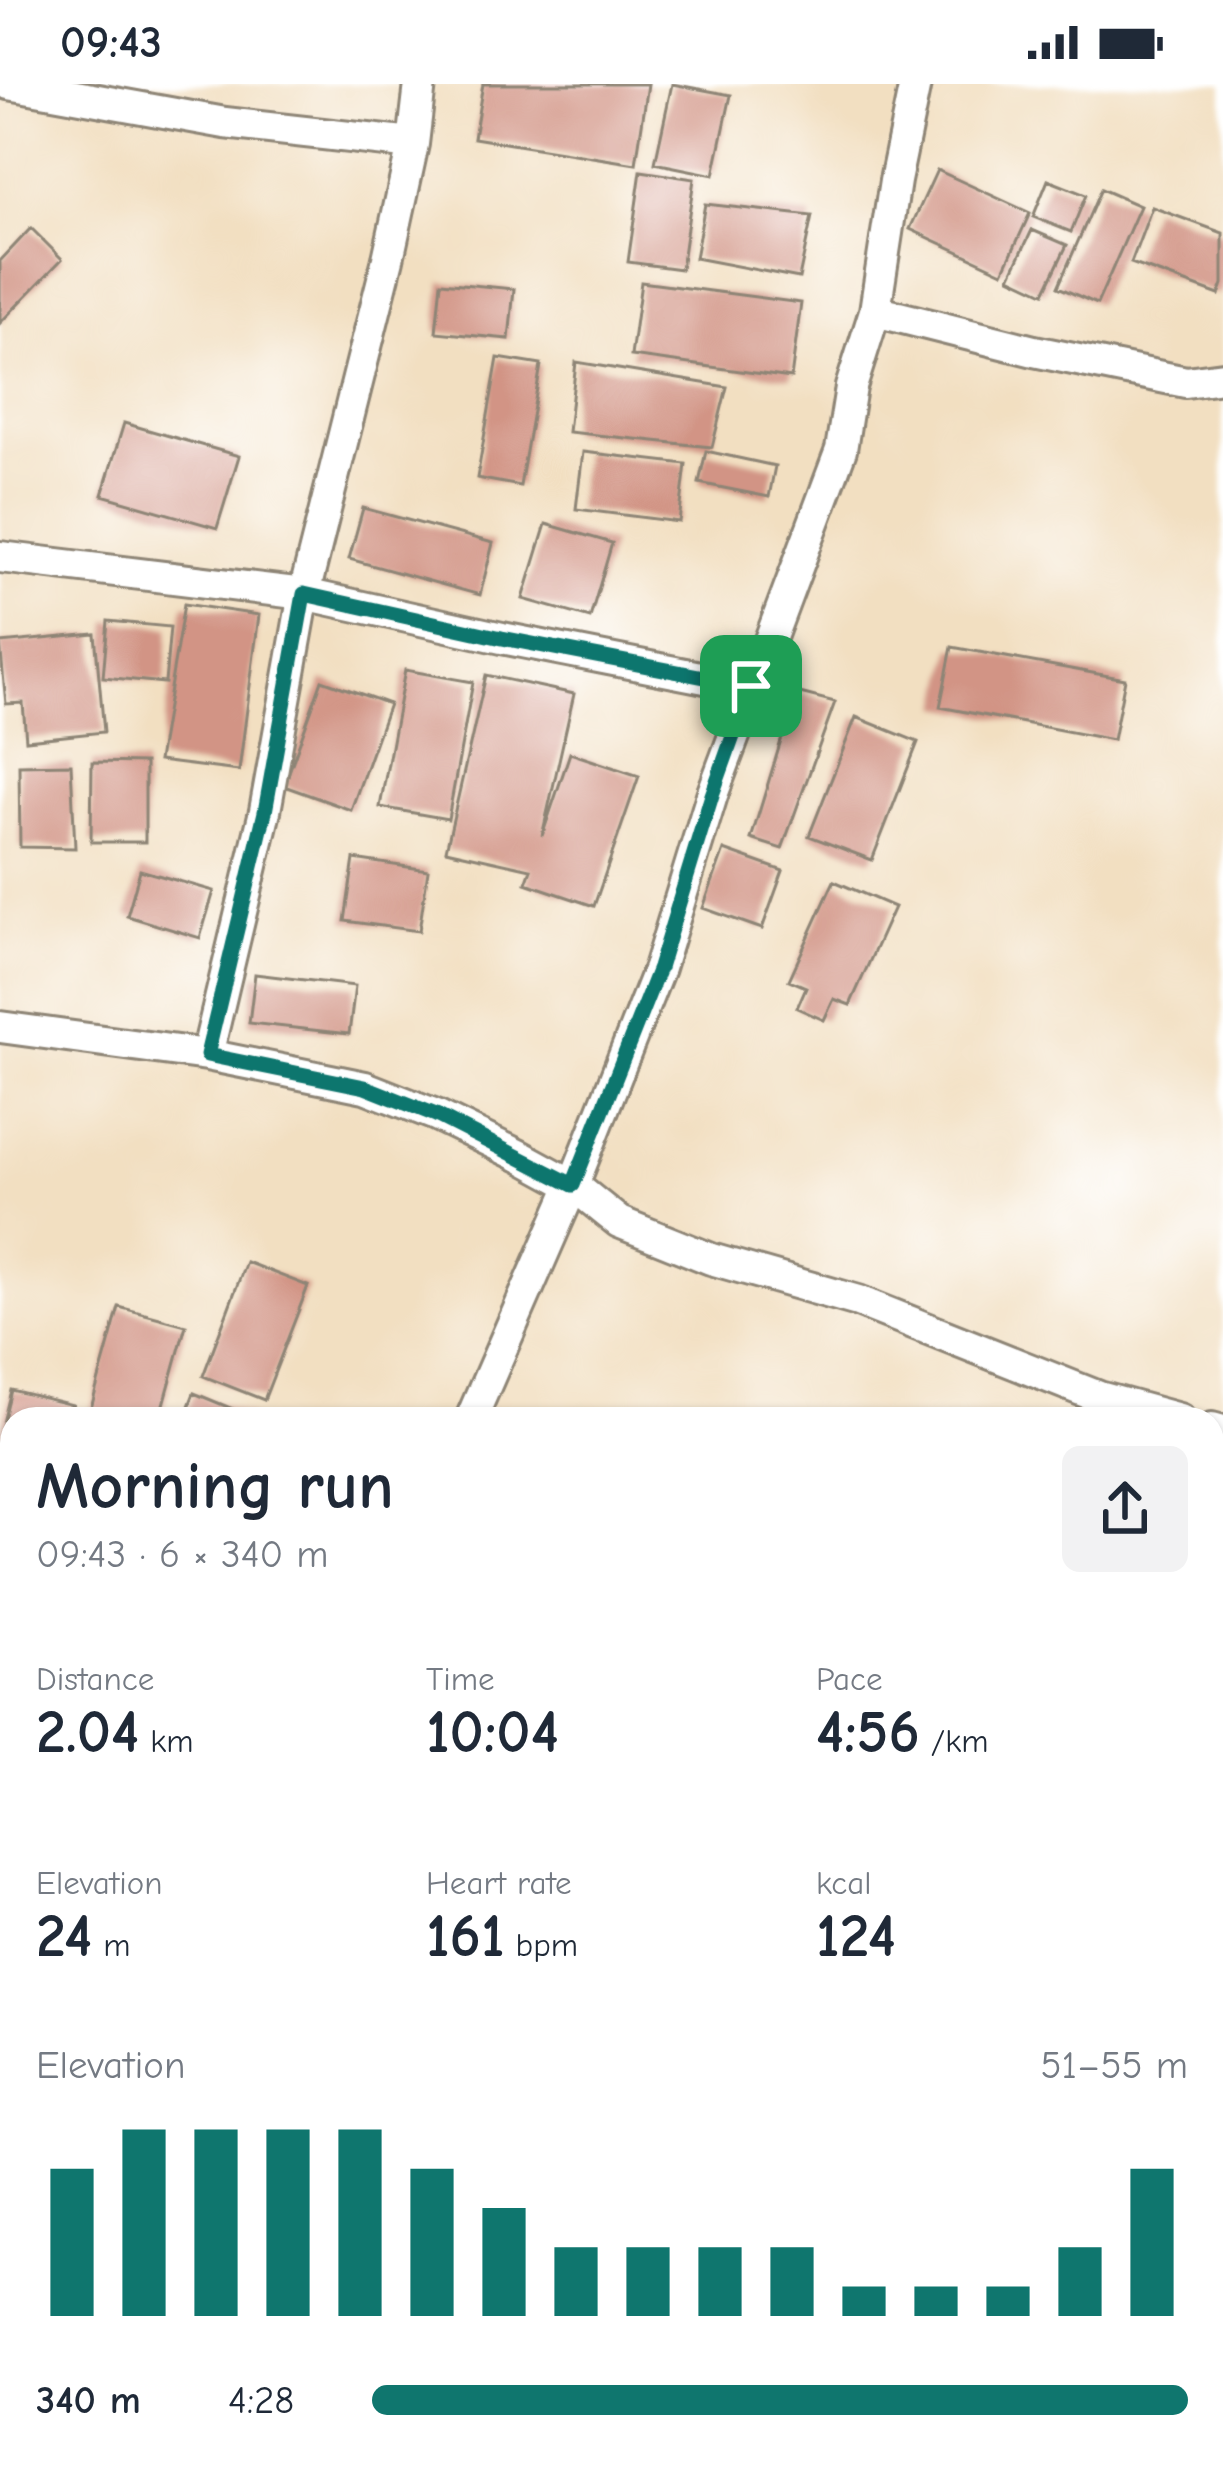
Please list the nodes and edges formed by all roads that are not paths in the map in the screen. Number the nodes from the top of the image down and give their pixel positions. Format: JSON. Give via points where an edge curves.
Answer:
{"nodes":[{"id":1,"x":9,"y":84,"type":"edge"},
{"id":2,"x":420,"y":84,"type":"edge"},
{"id":3,"x":915,"y":84,"type":"edge"},
{"id":4,"x":412,"y":144,"type":"junction"},
{"id":5,"x":874,"y":311,"type":"junction"},
{"id":6,"x":1223,"y":377,"type":"edge"},
{"id":7,"x":0,"y":557,"type":"edge"},
{"id":8,"x":304,"y":594,"type":"junction"},
{"id":9,"x":751,"y":686,"type":"junction"},
{"id":10,"x":0,"y":1027,"type":"edge"},
{"id":11,"x":207,"y":1055,"type":"junction"},
{"id":12,"x":573,"y":1185,"type":"junction"},
{"id":13,"x":476,"y":1407,"type":"edge"},
{"id":14,"x":1136,"y":1407,"type":"edge"}],
"edges":[{"from":1,"to":4,"type":"street","via":[[225,123]]},
{"from":2,"to":4,"type":"street"},
{"from":3,"to":5,"type":"street"},
{"from":4,"to":8,"type":"street"},
{"from":5,"to":6,"type":"street","via":[[1186,382]]},
{"from":5,"to":9,"type":"street","via":[[841,450]]},
{"from":7,"to":8,"type":"street"},
{"from":8,"to":9,"type":"street"},
{"from":8,"to":11,"type":"street","via":[[265,812]]},
{"from":9,"to":12,"type":"street","via":[[659,968]]},
{"from":10,"to":11,"type":"street"},
{"from":11,"to":12,"type":"street","via":[[365,1087]]},
{"from":12,"to":13,"type":"street"},
{"from":12,"to":14,"type":"street","via":[[619,1222],[711,1259],[858,1301]]}]}
